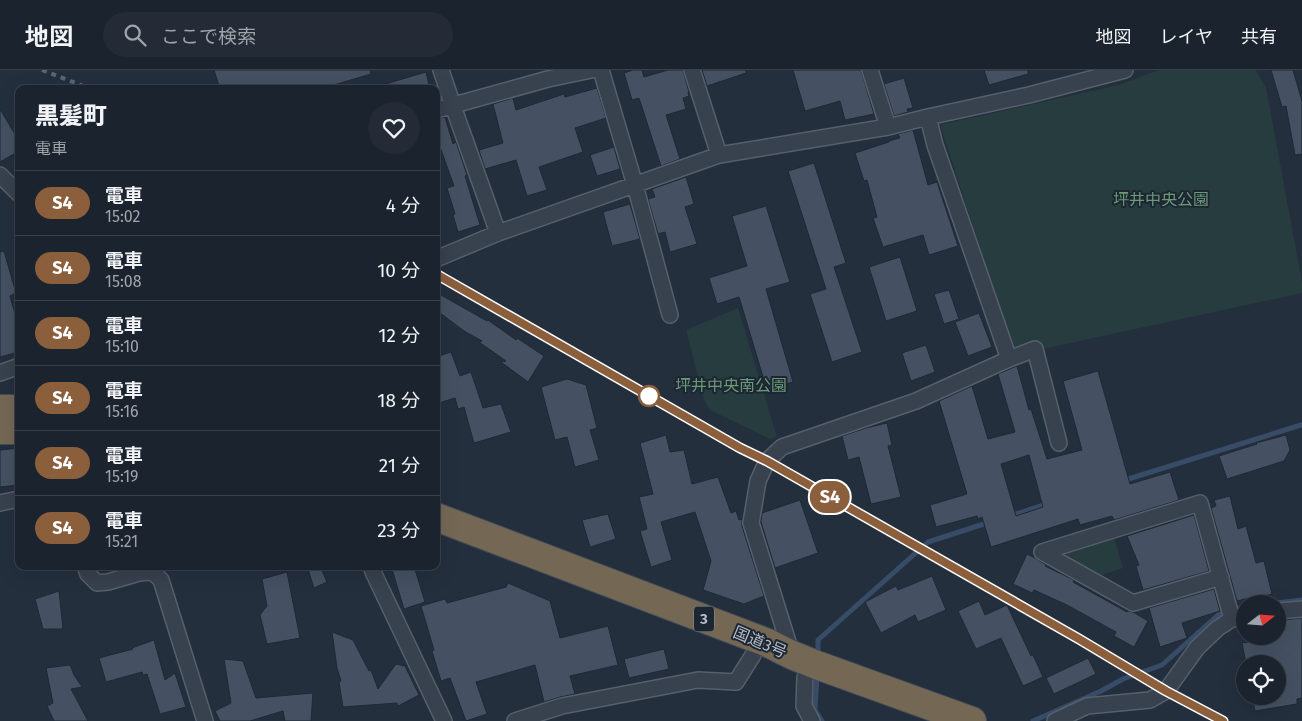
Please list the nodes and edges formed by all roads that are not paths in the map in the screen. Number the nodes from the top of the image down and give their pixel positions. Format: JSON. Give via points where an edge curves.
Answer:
{"nodes":[{"id":1,"x":441,"y":70,"type":"edge"},
{"id":2,"x":591,"y":70,"type":"edge"},
{"id":3,"x":601,"y":70,"type":"edge"},
{"id":4,"x":692,"y":70,"type":"edge"},
{"id":5,"x":870,"y":70,"type":"edge"},
{"id":6,"x":1125,"y":70,"type":"edge"},
{"id":7,"x":547,"y":74,"type":"edge"},
{"id":8,"x":452,"y":106,"type":"junction"},
{"id":9,"x":440,"y":109,"type":"edge"},
{"id":10,"x":928,"y":117,"type":"junction"},
{"id":11,"x":888,"y":127,"type":"junction"},
{"id":12,"x":719,"y":155,"type":"junction"},
{"id":13,"x":1,"y":178,"type":"edge"},
{"id":14,"x":635,"y":185,"type":"junction"},
{"id":15,"x":15,"y":190,"type":"edge"},
{"id":16,"x":498,"y":233,"type":"junction"},
{"id":17,"x":440,"y":257,"type":"edge"},
{"id":18,"x":670,"y":315,"type":"dead end"},
{"id":19,"x":1009,"y":359,"type":"junction"},
{"id":20,"x":15,"y":367,"type":"edge"},
{"id":21,"x":0,"y":373,"type":"edge"},
{"id":22,"x":0,"y":409,"type":"edge"},
{"id":23,"x":15,"y":409,"type":"edge"},
{"id":24,"x":0,"y":430,"type":"edge"},
{"id":25,"x":15,"y":430,"type":"edge"},
{"id":26,"x":1059,"y":442,"type":"dead end"},
{"id":27,"x":15,"y":500,"type":"edge"},
{"id":28,"x":0,"y":503,"type":"edge"},
{"id":29,"x":440,"y":519,"type":"edge"},
{"id":30,"x":440,"y":538,"type":"edge"},
{"id":31,"x":86,"y":570,"type":"edge"},
{"id":32,"x":372,"y":570,"type":"edge"},
{"id":33,"x":1220,"y":577,"type":"junction"},
{"id":34,"x":1302,"y":609,"type":"edge"},
{"id":35,"x":1286,"y":610,"type":"edge"},
{"id":36,"x":1234,"y":614,"type":"edge"},
{"id":37,"x":753,"y":655,"type":"junction"},
{"id":38,"x":798,"y":666,"type":"junction"},
{"id":39,"x":205,"y":721,"type":"edge"},
{"id":40,"x":444,"y":721,"type":"edge"},
{"id":41,"x":515,"y":721,"type":"edge"},
{"id":42,"x":812,"y":721,"type":"edge"},
{"id":43,"x":919,"y":721,"type":"edge"},
{"id":44,"x":972,"y":721,"type":"edge"},
{"id":45,"x":1055,"y":721,"type":"edge"}],
"edges":[{"from":1,"to":8,"type":"street"},
{"from":2,"to":7,"type":"street"},
{"from":3,"to":14,"type":"street"},
{"from":4,"to":12,"type":"street"},
{"from":5,"to":11,"type":"street"},
{"from":6,"to":10,"type":"street"},
{"from":7,"to":8,"type":"street"},
{"from":8,"to":9,"type":"street"},
{"from":8,"to":16,"type":"street"},
{"from":10,"to":11,"type":"street"},
{"from":10,"to":19,"type":"street"},
{"from":11,"to":12,"type":"street"},
{"from":12,"to":14,"type":"street"},
{"from":13,"to":15,"type":"street"},
{"from":14,"to":16,"type":"street"},
{"from":14,"to":18,"type":"street"},
{"from":16,"to":17,"type":"street"},
{"from":19,"to":26,"type":"street","via":[[1035,349]]},
{"from":19,"to":38,"type":"street","via":[[916,401],[782,447],[767,461],[758,481],[751,523]]},
{"from":20,"to":21,"type":"street"},
{"from":22,"to":23,"type":"highway"},
{"from":24,"to":25,"type":"highway"},
{"from":27,"to":28,"type":"street"},
{"from":29,"to":38,"type":"highway","name":"国道3号","number":"3","via":[[768,644]]},
{"from":30,"to":37,"type":"highway","name":"国道3号","number":"3"},
{"from":31,"to":39,"type":"street","via":[[96,583],[149,572],[161,580]]},
{"from":32,"to":40,"type":"street"},
{"from":33,"to":33,"type":"street","via":[[1200,503],[1042,552],[1134,603]]},
{"from":33,"to":36,"type":"street"},
{"from":34,"to":35,"type":"street"},
{"from":36,"to":45,"type":"street","via":[[1197,648],[1166,691],[1150,700],[1087,706]]},
{"from":37,"to":38,"type":"highway","name":"国道3号","number":"3"},
{"from":37,"to":41,"type":"street","via":[[736,682],[698,680],[562,706]]},
{"from":38,"to":42,"type":"street","via":[[804,706]]},
{"from":38,"to":43,"type":"highway","name":"国道3号","number":"3"},
{"from":38,"to":44,"type":"highway","name":"国道3号","number":"3"}]}
